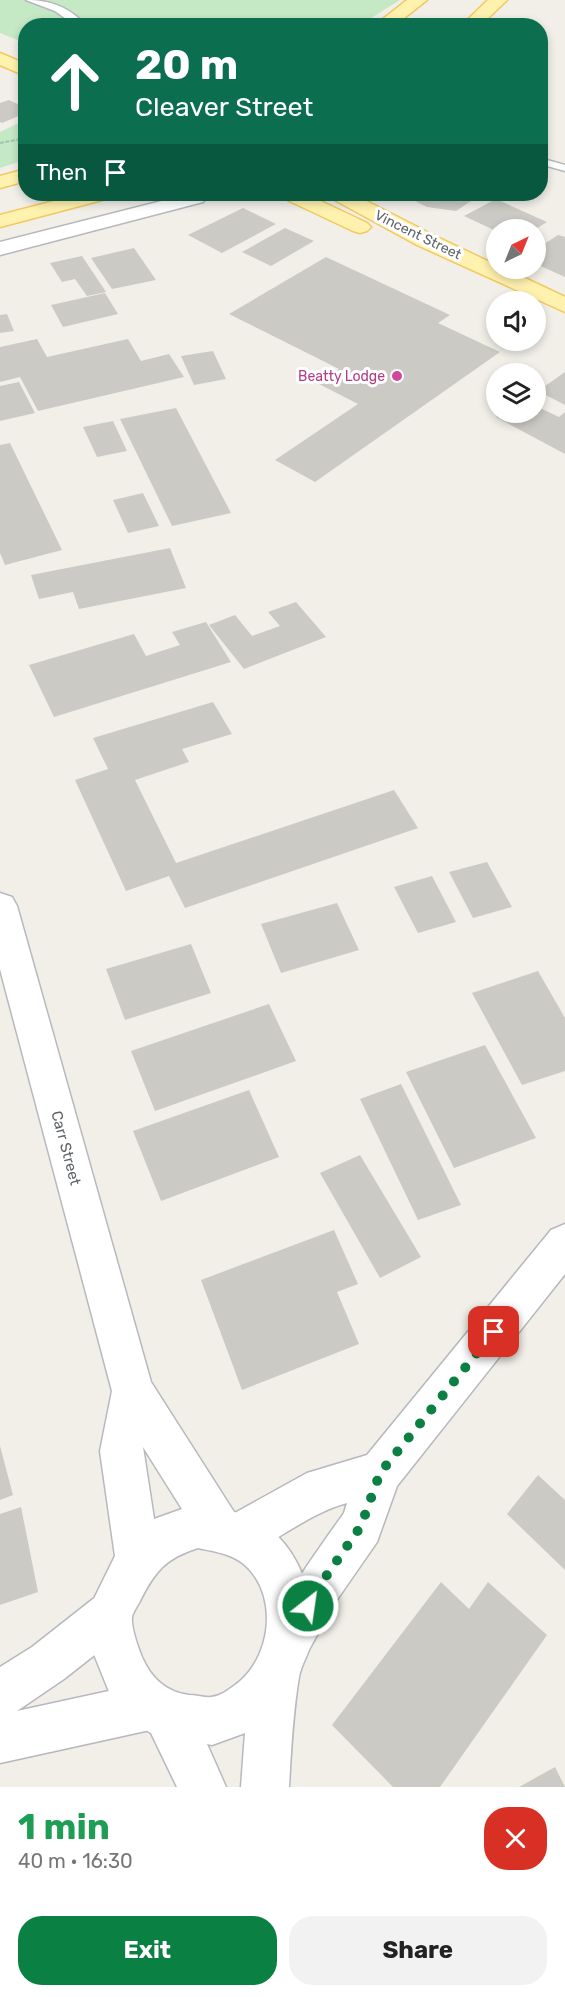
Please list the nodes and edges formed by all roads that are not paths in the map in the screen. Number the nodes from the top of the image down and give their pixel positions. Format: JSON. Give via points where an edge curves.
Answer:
{"nodes":[{"id":1,"x":31,"y":0,"type":"edge"},
{"id":2,"x":418,"y":0,"type":"edge"},
{"id":3,"x":498,"y":0,"type":"edge"},
{"id":4,"x":74,"y":18,"type":"edge"},
{"id":5,"x":393,"y":18,"type":"edge"},
{"id":6,"x":478,"y":18,"type":"edge"},
{"id":7,"x":0,"y":41,"type":"edge"},
{"id":8,"x":18,"y":49,"type":"edge"},
{"id":9,"x":0,"y":58,"type":"edge"},
{"id":10,"x":18,"y":66,"type":"edge"},
{"id":11,"x":548,"y":163,"type":"edge"},
{"id":12,"x":565,"y":168,"type":"edge"},
{"id":13,"x":18,"y":177,"type":"edge"},
{"id":14,"x":0,"y":183,"type":"edge"},
{"id":15,"x":78,"y":201,"type":"edge"},
{"id":16,"x":184,"y":201,"type":"edge"},
{"id":17,"x":305,"y":201,"type":"edge"},
{"id":18,"x":351,"y":201,"type":"edge"},
{"id":19,"x":38,"y":212,"type":"junction"},
{"id":20,"x":0,"y":221,"type":"edge"},
{"id":21,"x":56,"y":234,"type":"junction"},
{"id":22,"x":0,"y":249,"type":"edge"},
{"id":23,"x":493,"y":291,"type":"edge"},
{"id":24,"x":565,"y":305,"type":"edge"},
{"id":25,"x":546,"y":315,"type":"edge"},
{"id":26,"x":565,"y":324,"type":"edge"},
{"id":27,"x":0,"y":906,"type":"edge"},
{"id":28,"x":565,"y":1243,"type":"edge"},
{"id":29,"x":133,"y":1391,"type":"junction"},
{"id":30,"x":380,"y":1473,"type":"junction"},
{"id":31,"x":230,"y":1532,"type":"junction"},
{"id":32,"x":138,"y":1558,"type":"junction"},
{"id":33,"x":110,"y":1614,"type":"junction"},
{"id":34,"x":282,"y":1659,"type":"junction"},
{"id":35,"x":0,"y":1695,"type":"edge"},
{"id":36,"x":159,"y":1711,"type":"junction"},
{"id":37,"x":0,"y":1739,"type":"edge"},
{"id":38,"x":202,"y":1787,"type":"edge"},
{"id":39,"x":265,"y":1787,"type":"edge"}],
"edges":[{"from":1,"to":4,"type":"lane"},
{"from":2,"to":5,"type":"main road"},
{"from":3,"to":6,"type":"main road"},
{"from":7,"to":8,"type":"main road"},
{"from":9,"to":10,"type":"main road"},
{"from":11,"to":12,"type":"lane"},
{"from":13,"to":14,"type":"main road"},
{"from":15,"to":19,"type":"main road"},
{"from":16,"to":21,"type":"street"},
{"from":17,"to":23,"type":"main road","name":"Vincent Street"},
{"from":18,"to":24,"type":"main road","name":"Vincent Street"},
{"from":19,"to":20,"type":"main road"},
{"from":19,"to":21,"type":"street"},
{"from":21,"to":22,"type":"street"},
{"from":25,"to":26,"type":"main road"},
{"from":27,"to":29,"type":"street","name":"Carr Street"},
{"from":28,"to":30,"type":"street"},
{"from":29,"to":31,"type":"street","name":"Carr Street"},
{"from":29,"to":32,"type":"street","name":"Carr Street","via":[[121,1451]]},
{"from":30,"to":31,"type":"street","via":[[322,1488]]},
{"from":30,"to":34,"type":"street","via":[[361,1526],[318,1588]]},
{"from":31,"to":32,"type":"street","via":[[198,1526],[166,1536]]},
{"from":31,"to":34,"type":"street","via":[[264,1552],[281,1578],[289,1610]]},
{"from":32,"to":33,"type":"street"},
{"from":33,"to":35,"type":"street"},
{"from":33,"to":36,"type":"street","via":[[117,1652],[129,1682]]},
{"from":34,"to":36,"type":"street","via":[[259,1697],[237,1713],[212,1721]]},
{"from":34,"to":39,"type":"street"},
{"from":36,"to":37,"type":"street"},
{"from":36,"to":38,"type":"street"}]}
